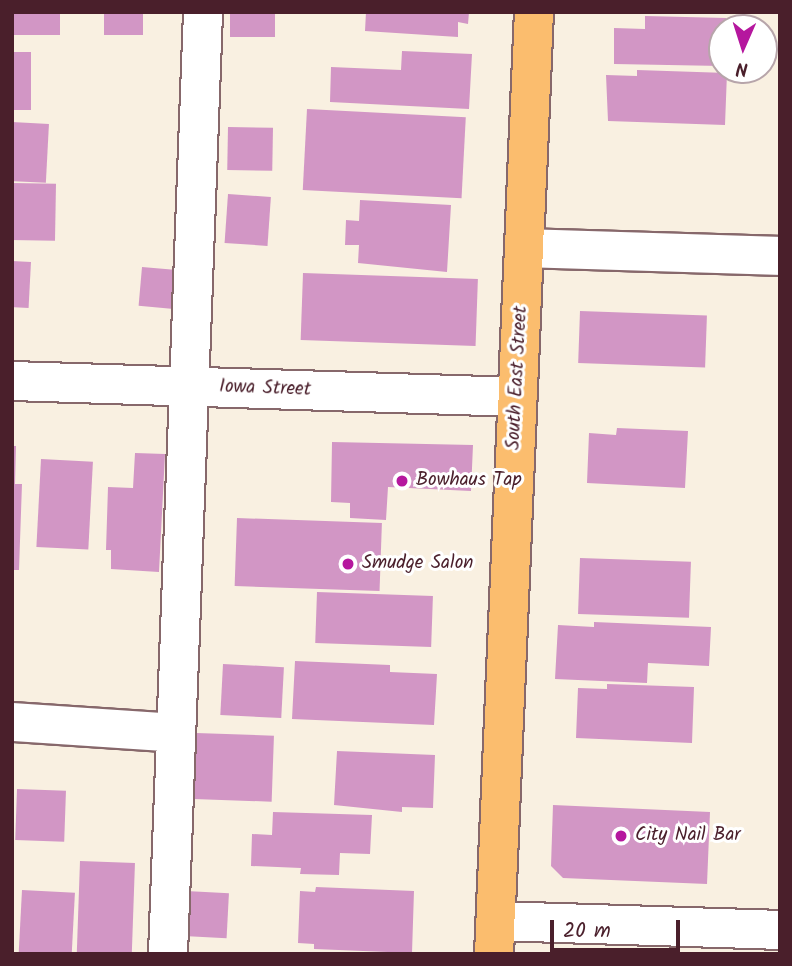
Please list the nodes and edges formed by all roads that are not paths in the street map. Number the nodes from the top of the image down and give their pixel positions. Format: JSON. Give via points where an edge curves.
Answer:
{"nodes":[{"id":1,"x":203,"y":12,"type":"edge"},
{"id":2,"x":534,"y":12,"type":"edge"},
{"id":3,"x":525,"y":248,"type":"junction"},
{"id":4,"x":780,"y":256,"type":"edge"},
{"id":5,"x":12,"y":381,"type":"edge"},
{"id":6,"x":190,"y":387,"type":"junction"},
{"id":7,"x":517,"y":397,"type":"junction"},
{"id":8,"x":12,"y":722,"type":"edge"},
{"id":9,"x":176,"y":733,"type":"junction"},
{"id":10,"x":780,"y":930,"type":"edge"},
{"id":11,"x":495,"y":937,"type":"edge"},
{"id":12,"x":168,"y":954,"type":"edge"}],
"edges":[{"from":1,"to":6,"type":"street"},
{"from":2,"to":3,"type":"main road","name":"South East Street"},
{"from":3,"to":4,"type":"street"},
{"from":3,"to":7,"type":"main road","name":"South East Street"},
{"from":5,"to":6,"type":"street","name":"Iowa Street"},
{"from":6,"to":7,"type":"street","name":"Iowa Street"},
{"from":6,"to":9,"type":"street"},
{"from":7,"to":11,"type":"main road","name":"South East Street"},
{"from":8,"to":9,"type":"street"},
{"from":9,"to":12,"type":"street"},
{"from":10,"to":11,"type":"street"}]}
